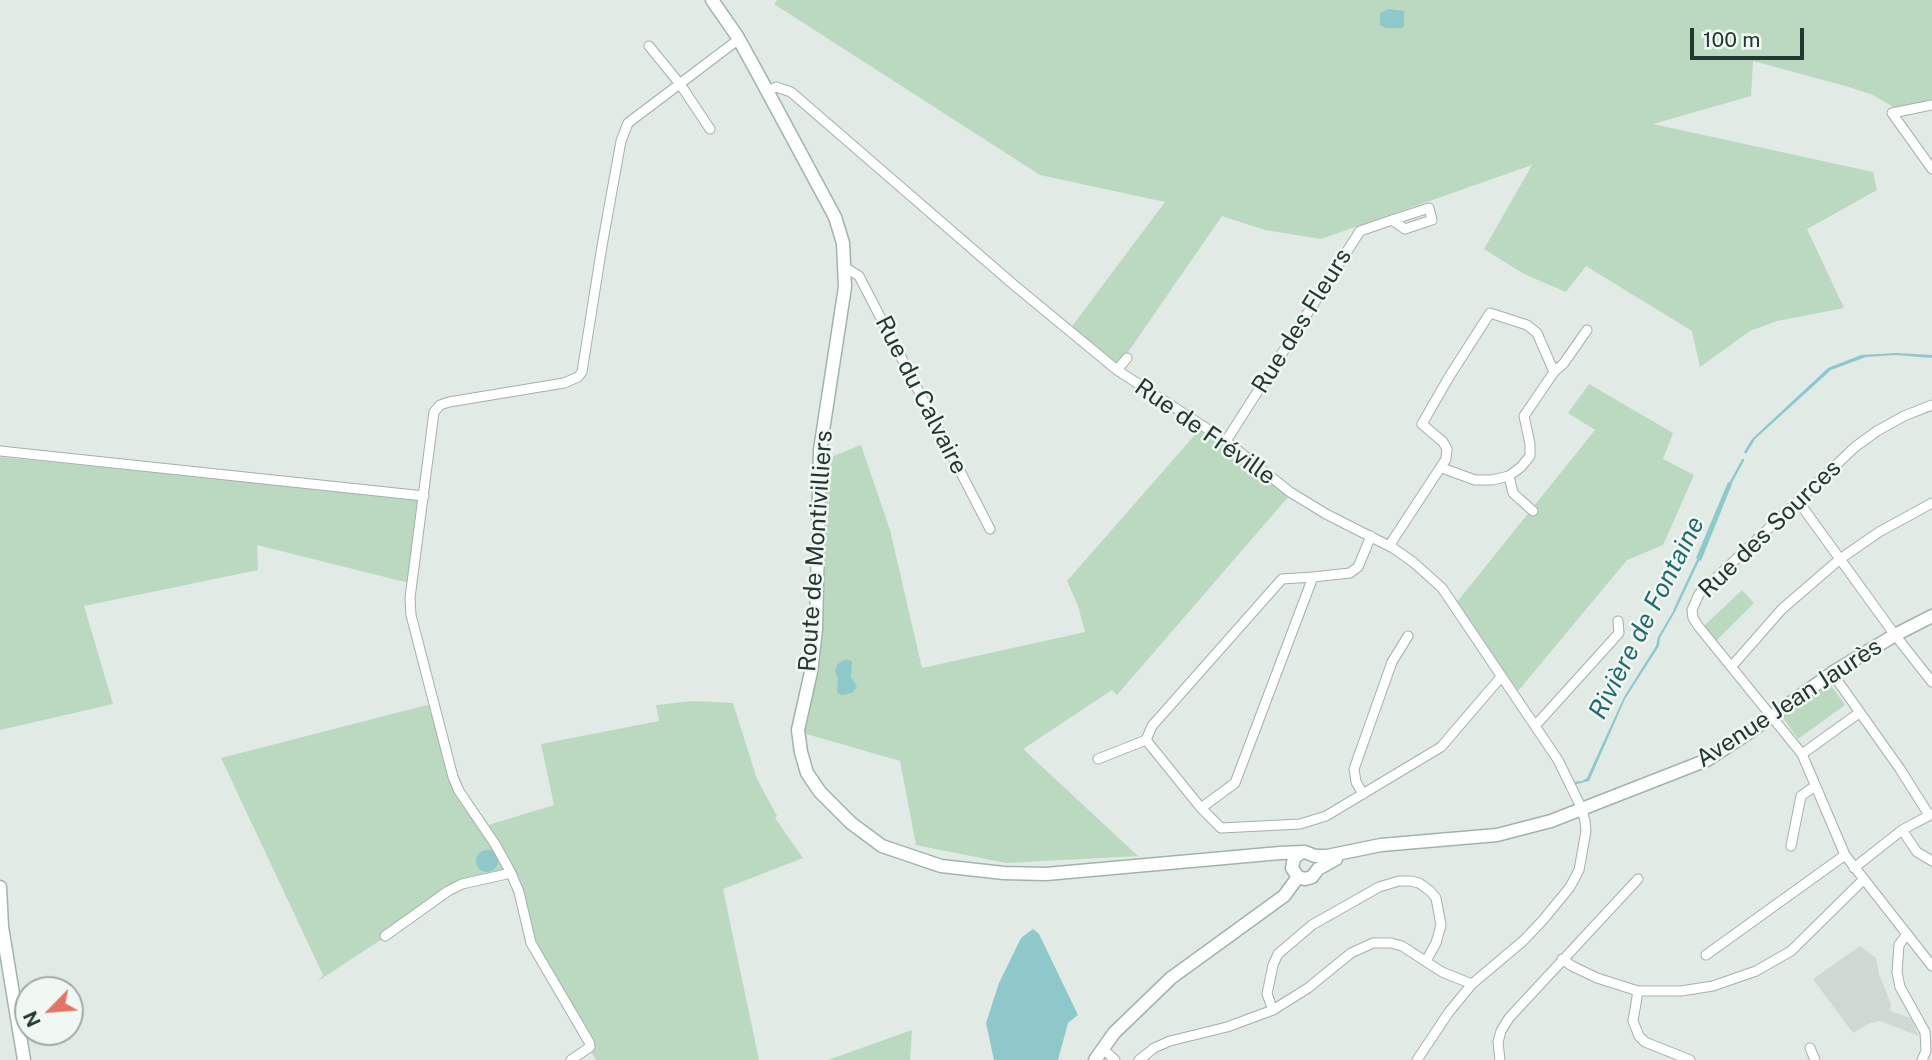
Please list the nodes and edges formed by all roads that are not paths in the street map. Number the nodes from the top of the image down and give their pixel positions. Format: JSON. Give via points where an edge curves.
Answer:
{"nodes":[{"id":1,"x":712,"y":0,"type":"edge"},
{"id":2,"x":739,"y":39,"type":"junction"},
{"id":3,"x":649,"y":47,"type":"dead end"},
{"id":4,"x":680,"y":84,"type":"junction"},
{"id":5,"x":769,"y":94,"type":"junction"},
{"id":6,"x":1932,"y":105,"type":"edge"},
{"id":7,"x":710,"y":129,"type":"dead end"},
{"id":8,"x":1932,"y":169,"type":"edge"},
{"id":9,"x":1392,"y":220,"type":"dead end"},
{"id":10,"x":846,"y":268,"type":"junction"},
{"id":11,"x":1587,"y":330,"type":"dead end"},
{"id":12,"x":1127,"y":359,"type":"dead end"},
{"id":13,"x":1117,"y":370,"type":"junction"},
{"id":14,"x":1554,"y":372,"type":"junction"},
{"id":15,"x":1932,"y":405,"type":"edge"},
{"id":16,"x":1226,"y":441,"type":"junction"},
{"id":17,"x":0,"y":451,"type":"edge"},
{"id":18,"x":1443,"y":468,"type":"junction"},
{"id":19,"x":1508,"y":476,"type":"junction"},
{"id":20,"x":424,"y":496,"type":"junction"},
{"id":21,"x":1798,"y":501,"type":"junction"},
{"id":22,"x":1932,"y":503,"type":"edge"},
{"id":23,"x":1533,"y":511,"type":"dead end"},
{"id":24,"x":990,"y":529,"type":"dead end"},
{"id":25,"x":1371,"y":536,"type":"junction"},
{"id":26,"x":1389,"y":546,"type":"junction"},
{"id":27,"x":1840,"y":559,"type":"junction"},
{"id":28,"x":1313,"y":577,"type":"junction"},
{"id":29,"x":1932,"y":616,"type":"edge"},
{"id":30,"x":1618,"y":621,"type":"dead end"},
{"id":31,"x":1895,"y":635,"type":"junction"},
{"id":32,"x":1408,"y":636,"type":"dead end"},
{"id":33,"x":1732,"y":666,"type":"junction"},
{"id":34,"x":1832,"y":673,"type":"junction"},
{"id":35,"x":1501,"y":677,"type":"junction"},
{"id":36,"x":1932,"y":682,"type":"edge"},
{"id":37,"x":1859,"y":713,"type":"junction"},
{"id":38,"x":1773,"y":716,"type":"junction"},
{"id":39,"x":1535,"y":726,"type":"junction"},
{"id":40,"x":1146,"y":740,"type":"junction"},
{"id":41,"x":1802,"y":754,"type":"junction"},
{"id":42,"x":1098,"y":760,"type":"dead end"},
{"id":43,"x":1815,"y":786,"type":"junction"},
{"id":44,"x":1363,"y":794,"type":"junction"},
{"id":45,"x":1201,"y":808,"type":"junction"},
{"id":46,"x":1582,"y":809,"type":"junction"},
{"id":47,"x":1930,"y":814,"type":"edge"},
{"id":48,"x":1902,"y":830,"type":"junction"},
{"id":49,"x":1791,"y":846,"type":"dead end"},
{"id":50,"x":1360,"y":850,"type":"junction"},
{"id":51,"x":1299,"y":854,"type":"junction"},
{"id":52,"x":1261,"y":855,"type":"junction"},
{"id":53,"x":1845,"y":855,"type":"junction"},
{"id":54,"x":1315,"y":856,"type":"junction"},
{"id":55,"x":1932,"y":861,"type":"edge"},
{"id":56,"x":1854,"y":868,"type":"junction"},
{"id":57,"x":1318,"y":869,"type":"junction"},
{"id":58,"x":1295,"y":872,"type":"junction"},
{"id":59,"x":511,"y":873,"type":"junction"},
{"id":60,"x":1638,"y":879,"type":"dead end"},
{"id":61,"x":1863,"y":880,"type":"junction"},
{"id":62,"x":0,"y":887,"type":"edge"},
{"id":63,"x":1907,"y":934,"type":"junction"},
{"id":64,"x":384,"y":936,"type":"dead end"},
{"id":65,"x":1706,"y":955,"type":"dead end"},
{"id":66,"x":1562,"y":959,"type":"junction"},
{"id":67,"x":1426,"y":961,"type":"junction"},
{"id":68,"x":1932,"y":966,"type":"edge"},
{"id":69,"x":1472,"y":984,"type":"junction"},
{"id":70,"x":1639,"y":991,"type":"junction"},
{"id":71,"x":1273,"y":1010,"type":"junction"},
{"id":72,"x":1102,"y":1048,"type":"junction"},
{"id":73,"x":1811,"y":1048,"type":"dead end"},
{"id":74,"x":24,"y":1060,"type":"edge"},
{"id":75,"x":570,"y":1060,"type":"edge"},
{"id":76,"x":1095,"y":1060,"type":"edge"},
{"id":77,"x":1115,"y":1060,"type":"edge"},
{"id":78,"x":1139,"y":1060,"type":"edge"},
{"id":79,"x":1417,"y":1060,"type":"edge"},
{"id":80,"x":1500,"y":1060,"type":"edge"},
{"id":81,"x":1690,"y":1060,"type":"edge"},
{"id":82,"x":1815,"y":1060,"type":"edge"},
{"id":83,"x":1922,"y":1060,"type":"edge"}],
"edges":[{"from":1,"to":2,"type":"street","name":"Route de Montivilliers"},
{"from":2,"to":4,"type":"street"},
{"from":2,"to":5,"type":"street","name":"Route de Montivilliers"},
{"from":3,"to":4,"type":"street"},
{"from":4,"to":7,"type":"street"},
{"from":4,"to":20,"type":"street","via":[[628,123],[621,141],[582,372],[564,383],[440,405],[434,412]]},
{"from":5,"to":10,"type":"street","name":"Route de Montivilliers","via":[[835,217]]},
{"from":5,"to":13,"type":"street","name":"Rue de Fréville","via":[[782,88],[791,92]]},
{"from":6,"to":8,"type":"street","via":[[1892,113]]},
{"from":9,"to":16,"type":"street","name":"Rue des Fleurs","via":[[1360,231]]},
{"from":10,"to":24,"type":"street","name":"Rue du Calvaire","via":[[859,276]]},
{"from":10,"to":52,"type":"street","name":"Route de Montivilliers","via":[[820,450],[816,629],[798,730],[807,773],[820,792],[883,846],[921,860],[972,870],[1046,874]]},
{"from":11,"to":14,"type":"street"},
{"from":12,"to":13,"type":"street"},
{"from":13,"to":16,"type":"street","name":"Rue de Fréville"},
{"from":14,"to":18,"type":"street","via":[[1538,333],[1490,313],[1422,424],[1447,449]]},
{"from":14,"to":19,"type":"street","via":[[1524,416],[1530,456]]},
{"from":15,"to":21,"type":"street","name":"Rue des Sources","via":[[1877,431]]},
{"from":16,"to":25,"type":"street","name":"Rue de Fréville","via":[[1297,496]]},
{"from":17,"to":20,"type":"street"},
{"from":18,"to":19,"type":"street","via":[[1475,480]]},
{"from":18,"to":26,"type":"street"},
{"from":19,"to":23,"type":"street","via":[[1513,493]]},
{"from":20,"to":59,"type":"street","via":[[411,615],[453,777]]},
{"from":21,"to":27,"type":"street"},
{"from":21,"to":33,"type":"street","name":"Rue des Sources","via":[[1694,603],[1693,618]]},
{"from":22,"to":27,"type":"street"},
{"from":25,"to":26,"type":"street","name":"Rue de Fréville"},
{"from":25,"to":28,"type":"street","via":[[1358,566],[1350,573]]},
{"from":26,"to":35,"type":"street","name":"Rue de Fréville","via":[[1442,587]]},
{"from":27,"to":31,"type":"street"},
{"from":27,"to":33,"type":"street","via":[[1782,609]]},
{"from":28,"to":40,"type":"street","via":[[1282,579],[1152,726]]},
{"from":28,"to":45,"type":"street","via":[[1235,783]]},
{"from":29,"to":31,"type":"street","name":"Avenue Jean Jaurès"},
{"from":30,"to":39,"type":"street","via":[[1619,634]]},
{"from":31,"to":34,"type":"street","name":"Avenue Jean Jaurès"},
{"from":31,"to":36,"type":"street"},
{"from":32,"to":44,"type":"street","via":[[1392,662],[1354,769]]},
{"from":33,"to":38,"type":"street","name":"Rue des Sources"},
{"from":34,"to":37,"type":"street"},
{"from":34,"to":38,"type":"street","name":"Avenue Jean Jaurès"},
{"from":35,"to":39,"type":"street","name":"Rue de Fréville"},
{"from":35,"to":44,"type":"street","via":[[1441,747]]},
{"from":37,"to":41,"type":"street"},
{"from":37,"to":47,"type":"street"},
{"from":38,"to":41,"type":"street","name":"Rue des Sources"},
{"from":38,"to":46,"type":"street","name":"Avenue Jean Jaurès","via":[[1707,760]]},
{"from":39,"to":46,"type":"street","name":"Rue de Fréville","via":[[1559,760]]},
{"from":40,"to":42,"type":"street"},
{"from":40,"to":45,"type":"street"},
{"from":41,"to":43,"type":"street","name":"Rue des Sources"},
{"from":43,"to":49,"type":"street","via":[[1801,796]]},
{"from":43,"to":53,"type":"street","name":"Rue des Sources"},
{"from":44,"to":45,"type":"street","via":[[1326,816],[1300,824],[1221,828]]},
{"from":46,"to":50,"type":"street","name":"Avenue Jean Jaurès","via":[[1497,835]]},
{"from":46,"to":69,"type":"street","via":[[1586,831],[1583,854],[1570,887],[1523,941]]},
{"from":47,"to":48,"type":"street"},
{"from":48,"to":55,"type":"street","via":[[1917,852]]},
{"from":48,"to":56,"type":"street"},
{"from":50,"to":54,"type":"street","name":"Avenue Jean Jaurès"},
{"from":50,"to":57,"type":"street","name":"Avenue Jean Jaurès"},
{"from":51,"to":52,"type":"street","name":"Route de Montivilliers"},
{"from":51,"to":54,"type":"street"},
{"from":51,"to":58,"type":"street","via":[[1294,858]]},
{"from":52,"to":58,"type":"street","name":"Route de Montivilliers","via":[[1282,860]]},
{"from":53,"to":56,"type":"street","name":"Rue des Sources"},
{"from":53,"to":65,"type":"street"},
{"from":54,"to":57,"type":"street"},
{"from":56,"to":61,"type":"street","name":"Rue des Sources"},
{"from":57,"to":58,"type":"street","via":[[1309,878]]},
{"from":58,"to":72,"type":"street","via":[[1284,896],[1171,978]]},
{"from":59,"to":64,"type":"street","via":[[447,891]]},
{"from":59,"to":75,"type":"street","via":[[531,943],[589,1042],[590,1048]]},
{"from":60,"to":66,"type":"street"},
{"from":61,"to":63,"type":"street","name":"Rue des Sources"},
{"from":61,"to":70,"type":"street","via":[[1807,938],[1771,964],[1713,986]]},
{"from":62,"to":74,"type":"street","via":[[2,927]]},
{"from":63,"to":68,"type":"street","name":"Rue des Sources"},
{"from":63,"to":83,"type":"street","via":[[1899,944],[1897,972],[1900,987],[1925,1032]]},
{"from":66,"to":70,"type":"street","via":[[1597,978]]},
{"from":66,"to":80,"type":"street","via":[[1505,1024],[1498,1042]]},
{"from":67,"to":69,"type":"street"},
{"from":67,"to":71,"type":"street","via":[[1391,943],[1365,946]]},
{"from":67,"to":71,"type":"street","via":[[1441,925],[1436,898],[1410,881],[1379,887],[1312,925],[1278,954],[1267,994]]},
{"from":69,"to":79,"type":"street"},
{"from":70,"to":81,"type":"street","via":[[1633,1021],[1639,1036]]},
{"from":71,"to":78,"type":"street","via":[[1170,1041]]},
{"from":72,"to":76,"type":"street"},
{"from":72,"to":77,"type":"street"},
{"from":73,"to":82,"type":"street"}]}
